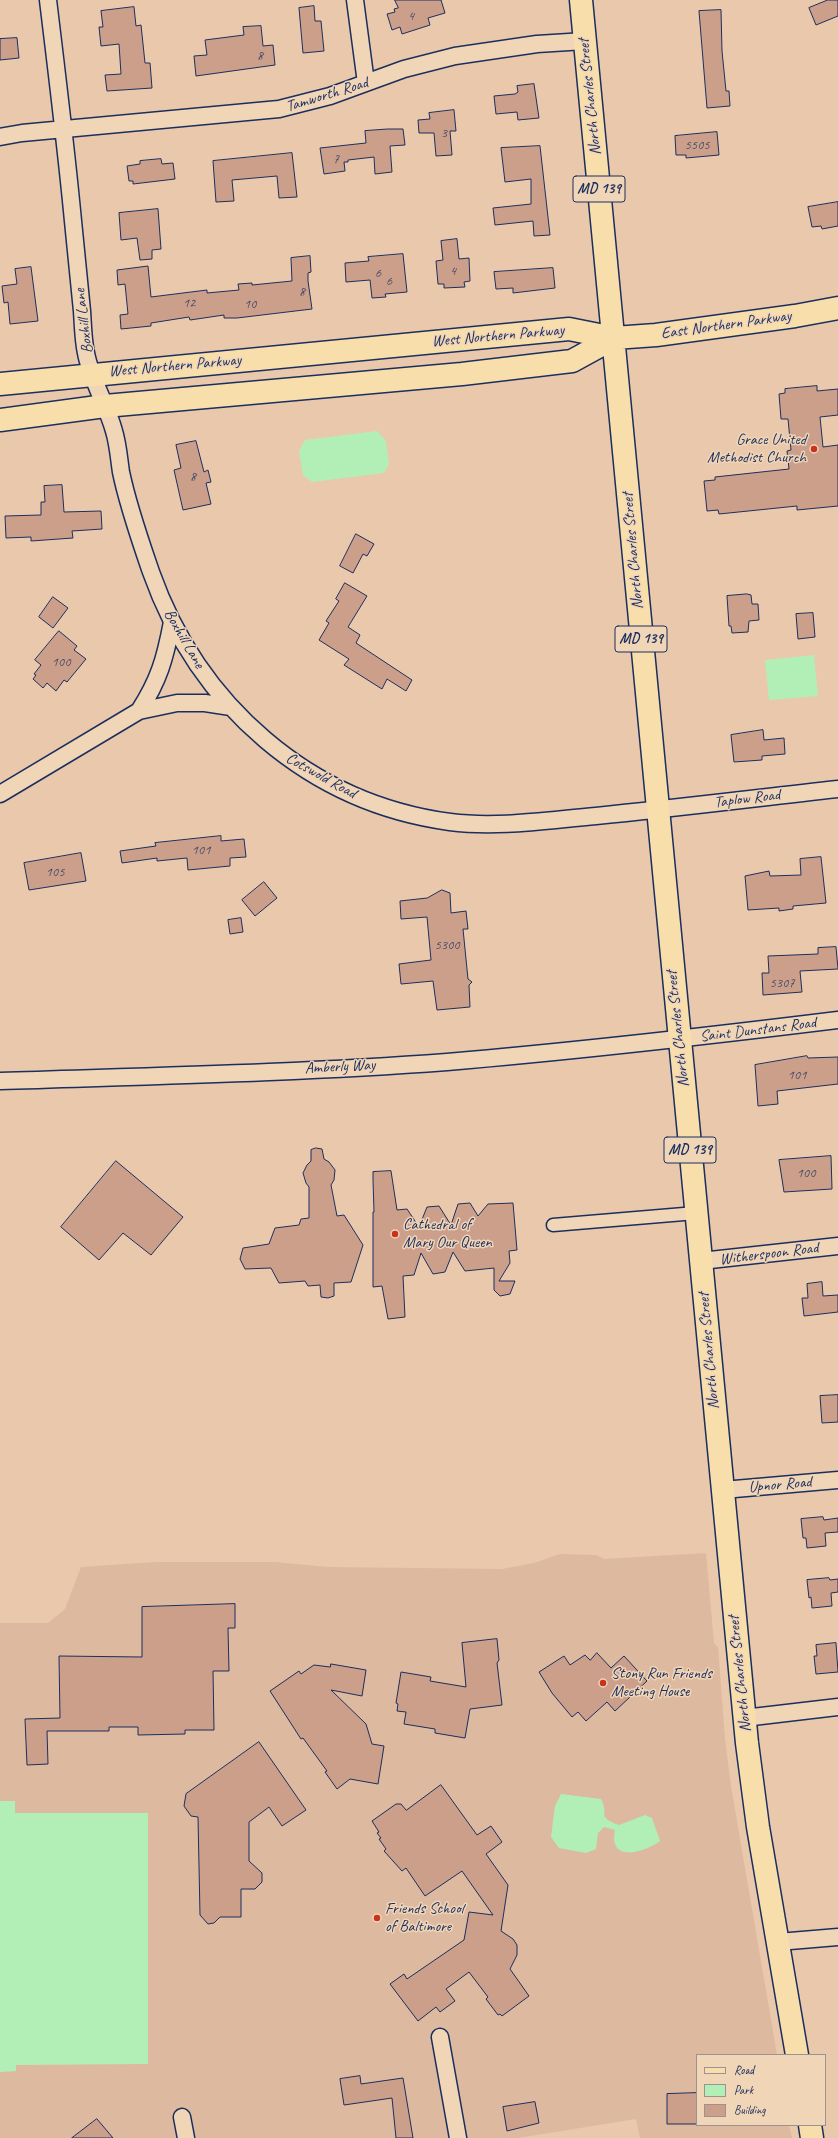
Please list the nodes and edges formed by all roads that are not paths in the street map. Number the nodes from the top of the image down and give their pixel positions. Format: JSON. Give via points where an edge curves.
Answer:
{"nodes":[{"id":1,"x":48,"y":0,"type":"edge"},
{"id":2,"x":355,"y":0,"type":"edge"},
{"id":3,"x":581,"y":0,"type":"edge"},
{"id":4,"x":585,"y":41,"type":"junction"},
{"id":5,"x":366,"y":84,"type":"junction"},
{"id":6,"x":65,"y":130,"type":"junction"},
{"id":7,"x":0,"y":137,"type":"edge"},
{"id":8,"x":838,"y":308,"type":"edge"},
{"id":9,"x":614,"y":338,"type":"junction"},
{"id":10,"x":93,"y":374,"type":"junction"},
{"id":11,"x":0,"y":384,"type":"edge"},
{"id":12,"x":105,"y":406,"type":"junction"},
{"id":13,"x":0,"y":420,"type":"edge"},
{"id":14,"x":172,"y":622,"type":"junction"},
{"id":15,"x":231,"y":707,"type":"junction"},
{"id":16,"x":139,"y":711,"type":"junction"},
{"id":17,"x":838,"y":789,"type":"edge"},
{"id":18,"x":0,"y":794,"type":"edge"},
{"id":19,"x":657,"y":810,"type":"junction"},
{"id":20,"x":838,"y":1020,"type":"edge"},
{"id":21,"x":679,"y":1039,"type":"junction"},
{"id":22,"x":0,"y":1081,"type":"edge"},
{"id":23,"x":696,"y":1213,"type":"junction"},
{"id":24,"x":553,"y":1225,"type":"dead end"},
{"id":25,"x":838,"y":1246,"type":"edge"},
{"id":26,"x":701,"y":1261,"type":"junction"},
{"id":27,"x":838,"y":1480,"type":"edge"},
{"id":28,"x":723,"y":1490,"type":"junction"},
{"id":29,"x":838,"y":1707,"type":"edge"},
{"id":30,"x":744,"y":1718,"type":"junction"},
{"id":31,"x":838,"y":1937,"type":"edge"},
{"id":32,"x":778,"y":1942,"type":"junction"},
{"id":33,"x":440,"y":2037,"type":"dead end"},
{"id":34,"x":797,"y":2054,"type":"edge"},
{"id":35,"x":182,"y":2117,"type":"dead end"},
{"id":36,"x":810,"y":2126,"type":"edge"},
{"id":37,"x":186,"y":2138,"type":"edge"},
{"id":38,"x":458,"y":2138,"type":"edge"},
{"id":39,"x":812,"y":2138,"type":"edge"}],
"edges":[{"from":1,"to":6,"type":"street","name":"Boxhill Lane"},
{"from":2,"to":5,"type":"street"},
{"from":3,"to":4,"type":"main road","name":"North Charles Street","number":"MD 139"},
{"from":4,"to":5,"type":"street","name":"Tamworth Road","via":[[537,44],[455,56],[404,69]]},
{"from":4,"to":9,"type":"main road","name":"North Charles Street","number":"MD 139"},
{"from":5,"to":6,"type":"street","name":"Tamworth Road","via":[[279,109]]},
{"from":6,"to":7,"type":"street","name":"Tamworth Road"},
{"from":6,"to":10,"type":"street","name":"Boxhill Lane","via":[[86,353]]},
{"from":8,"to":9,"type":"main road","name":"East Northern Parkway","via":[[656,335]]},
{"from":9,"to":10,"type":"main road","name":"West Northern Parkway","via":[[569,329]]},
{"from":9,"to":12,"type":"main road","name":"West Northern Parkway","via":[[572,361]]},
{"from":9,"to":19,"type":"main road","name":"North Charles Street","number":"MD 139"},
{"from":10,"to":11,"type":"main road","name":"West Northern Parkway"},
{"from":10,"to":12,"type":"street","name":"Boxhill Lane"},
{"from":12,"to":13,"type":"main road","name":"West Northern Parkway"},
{"from":12,"to":14,"type":"street","name":"Boxhill Lane","via":[[115,432],[122,474],[137,528],[152,575]]},
{"from":14,"to":15,"type":"street","name":"Boxhill Lane","via":[[210,682]]},
{"from":14,"to":16,"type":"street","via":[[161,671]]},
{"from":15,"to":16,"type":"street","via":[[205,703],[177,703]]},
{"from":15,"to":19,"type":"street","name":"Cotswold Road","via":[[267,744],[306,771],[366,800],[410,814],[462,823],[496,824]]},
{"from":16,"to":18,"type":"street"},
{"from":17,"to":19,"type":"street","name":"Taplow Road"},
{"from":19,"to":21,"type":"main road","name":"North Charles Street","number":"MD 139"},
{"from":20,"to":21,"type":"street","name":"Saint Dunstans Road"},
{"from":21,"to":22,"type":"street","name":"Amberly Way","via":[[417,1064]]},
{"from":21,"to":23,"type":"main road","name":"North Charles Street","number":"MD 139"},
{"from":23,"to":24,"type":"street"},
{"from":23,"to":26,"type":"main road","name":"North Charles Street","number":"MD 139"},
{"from":25,"to":26,"type":"street","name":"Witherspoon Road"},
{"from":26,"to":28,"type":"main road","name":"North Charles Street"},
{"from":27,"to":28,"type":"street","name":"Upnor Road"},
{"from":28,"to":30,"type":"main road","name":"North Charles Street"},
{"from":29,"to":30,"type":"street"},
{"from":30,"to":32,"type":"main road","name":"North Charles Street","via":[[753,1794]]},
{"from":31,"to":32,"type":"street"},
{"from":32,"to":34,"type":"main road","name":"North Charles Street"},
{"from":33,"to":38,"type":"street"},
{"from":35,"to":37,"type":"street"},
{"from":36,"to":39,"type":"main road"}]}
